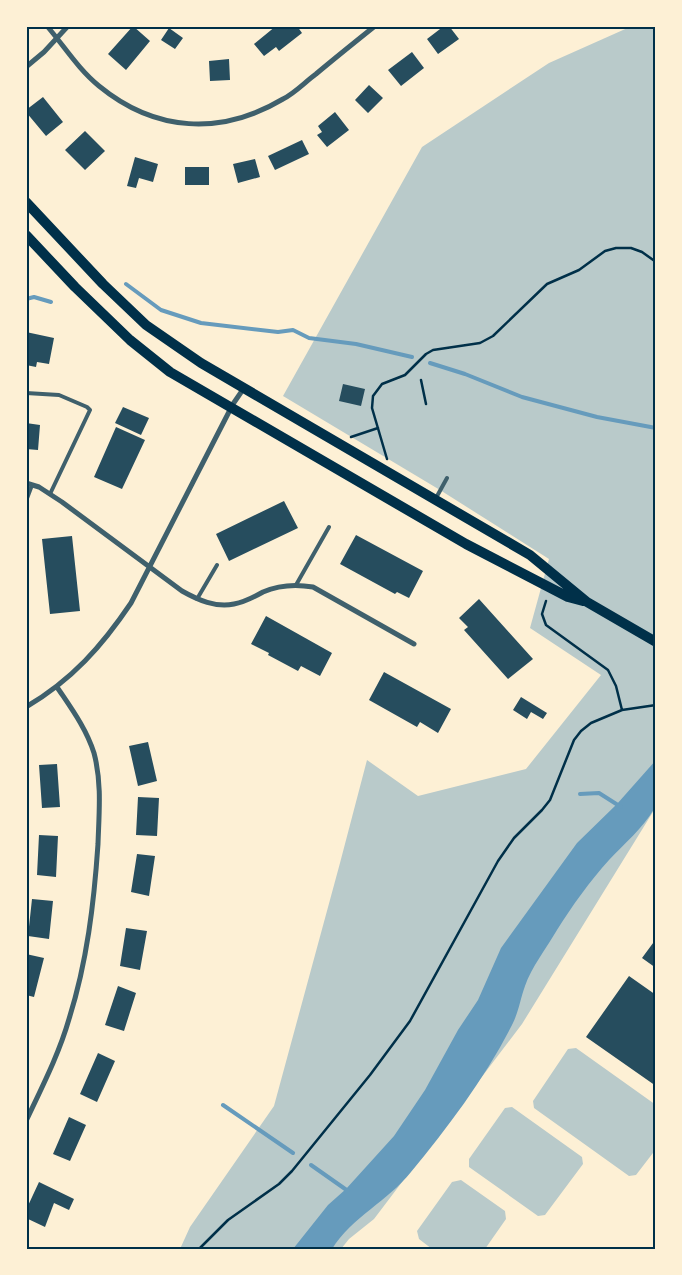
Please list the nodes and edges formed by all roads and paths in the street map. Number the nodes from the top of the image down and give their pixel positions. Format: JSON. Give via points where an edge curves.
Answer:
{"nodes":[{"id":1,"x":47,"y":26,"type":"edge"},
{"id":2,"x":68,"y":26,"type":"edge"},
{"id":3,"x":375,"y":26,"type":"edge"},
{"id":4,"x":57,"y":38,"type":"junction"},
{"id":5,"x":26,"y":67,"type":"edge"},
{"id":6,"x":26,"y":202,"type":"edge"},
{"id":7,"x":26,"y":235,"type":"edge"},
{"id":8,"x":656,"y":262,"type":"edge"},
{"id":9,"x":421,"y":380,"type":"dead end"},
{"id":10,"x":244,"y":388,"type":"junction"},
{"id":11,"x":26,"y":393,"type":"edge"},
{"id":12,"x":426,"y":404,"type":"dead end"},
{"id":13,"x":232,"y":407,"type":"junction"},
{"id":14,"x":378,"y":428,"type":"junction"},
{"id":15,"x":350,"y":437,"type":"dead end"},
{"id":16,"x":388,"y":459,"type":"dead end"},
{"id":17,"x":448,"y":478,"type":"dead end"},
{"id":18,"x":29,"y":484,"type":"edge"},
{"id":19,"x":50,"y":494,"type":"junction"},
{"id":20,"x":435,"y":500,"type":"junction"},
{"id":21,"x":26,"y":501,"type":"edge"},
{"id":22,"x":329,"y":527,"type":"dead end"},
{"id":23,"x":217,"y":565,"type":"dead end"},
{"id":24,"x":150,"y":568,"type":"junction"},
{"id":25,"x":296,"y":585,"type":"junction"},
{"id":26,"x":197,"y":599,"type":"junction"},
{"id":27,"x":546,"y":601,"type":"dead end"},
{"id":28,"x":587,"y":602,"type":"junction"},
{"id":29,"x":656,"y":642,"type":"edge"},
{"id":30,"x":414,"y":644,"type":"dead end"},
{"id":31,"x":57,"y":687,"type":"junction"},
{"id":32,"x":656,"y":705,"type":"edge"},
{"id":33,"x":26,"y":707,"type":"edge"},
{"id":34,"x":622,"y":710,"type":"junction"},
{"id":35,"x":26,"y":1120,"type":"edge"},
{"id":36,"x":199,"y":1249,"type":"edge"}],
"edges":[{"from":1,"to":4,"type":"street"},
{"from":2,"to":4,"type":"street"},
{"from":3,"to":4,"type":"street","via":[[285,98],[254,114],[203,124],[154,118],[125,105],[98,85]]},
{"from":4,"to":5,"type":"street"},
{"from":6,"to":10,"type":"main road","via":[[146,325]]},
{"from":7,"to":13,"type":"main road","via":[[130,340],[170,372]]},
{"from":8,"to":14,"type":"path","via":[[636,249],[610,249],[579,270],[547,284],[487,340],[430,352],[409,373],[386,382],[375,391],[372,408]]},
{"from":9,"to":12,"type":"path"},
{"from":10,"to":13,"type":"street"},
{"from":10,"to":20,"type":"main road"},
{"from":11,"to":19,"type":"lane","via":[[59,395],[90,410]]},
{"from":13,"to":24,"type":"street"},
{"from":13,"to":28,"type":"main road","via":[[475,548],[568,597]]},
{"from":14,"to":15,"type":"path"},
{"from":14,"to":16,"type":"path"},
{"from":17,"to":20,"type":"lane"},
{"from":18,"to":19,"type":"street"},
{"from":18,"to":21,"type":"lane"},
{"from":19,"to":24,"type":"street"},
{"from":20,"to":28,"type":"main road","via":[[530,555]]},
{"from":22,"to":25,"type":"lane"},
{"from":23,"to":26,"type":"lane"},
{"from":24,"to":26,"type":"street"},
{"from":24,"to":31,"type":"street","via":[[112,632]]},
{"from":25,"to":26,"type":"street","via":[[279,586],[236,604],[213,604]]},
{"from":25,"to":30,"type":"street","via":[[322,591]]},
{"from":27,"to":34,"type":"path","via":[[542,614],[546,625],[608,670]]},
{"from":28,"to":29,"type":"main road"},
{"from":31,"to":33,"type":"street"},
{"from":31,"to":35,"type":"street","via":[[94,753],[100,800],[95,894],[88,942],[69,1020]]},
{"from":32,"to":34,"type":"path"},
{"from":34,"to":36,"type":"path","via":[[591,723],[578,735],[550,800],[506,848],[410,1021],[365,1082],[292,1171],[228,1220]]}]}
